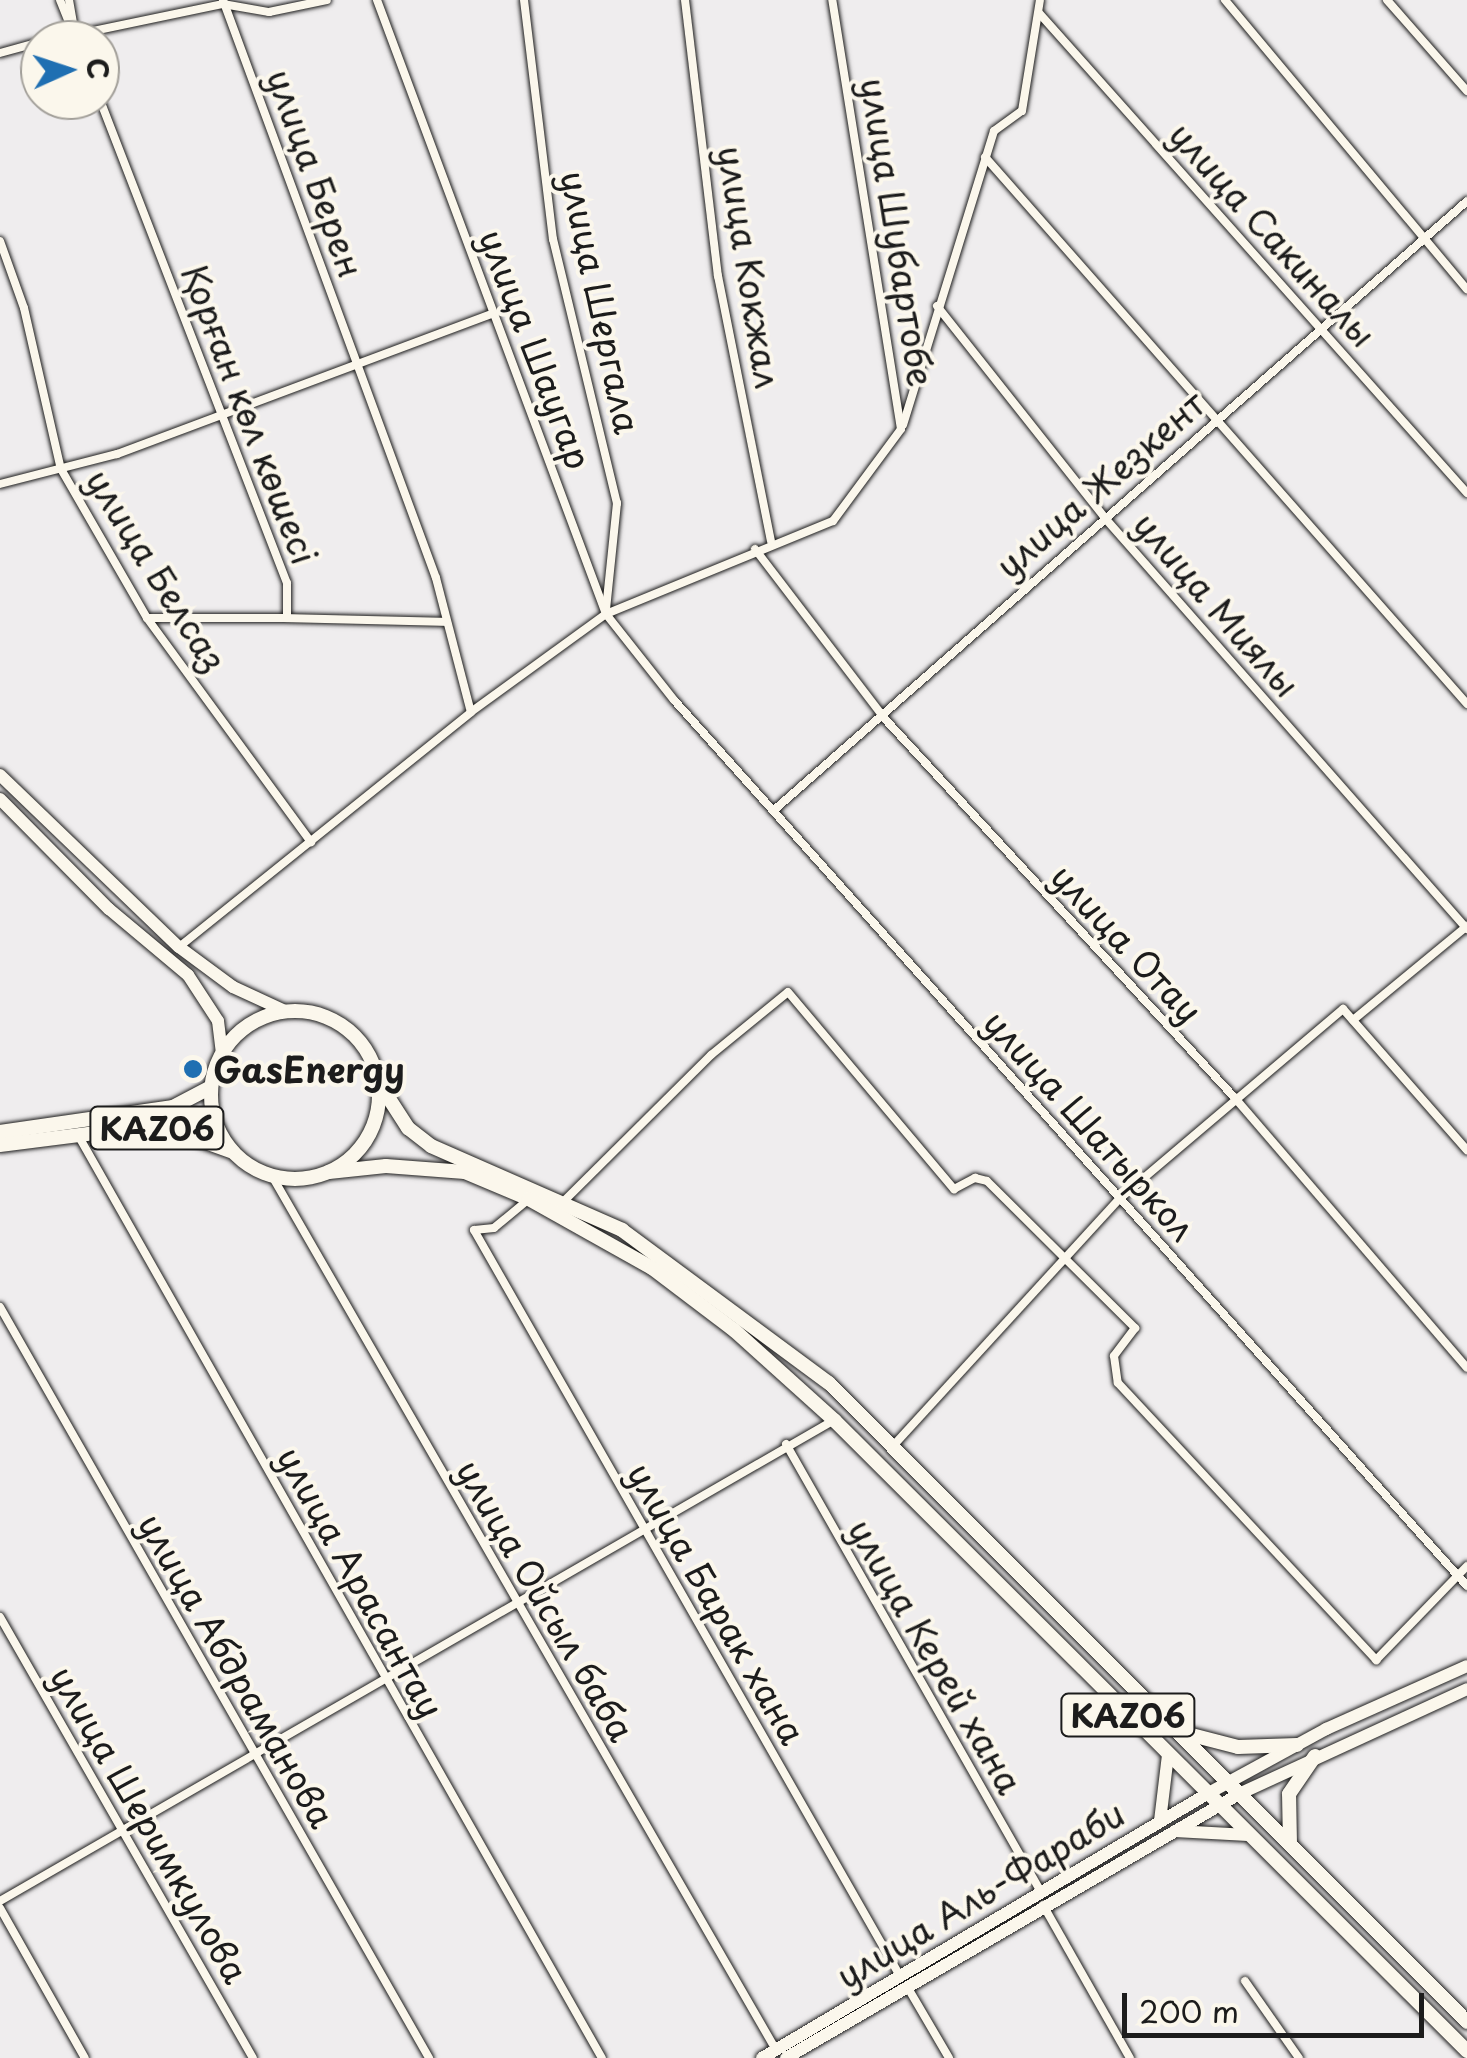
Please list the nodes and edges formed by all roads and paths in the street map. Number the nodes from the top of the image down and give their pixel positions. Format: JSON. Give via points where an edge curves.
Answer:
{"nodes":[{"id":1,"x":328,"y":0,"type":"edge"},
{"id":2,"x":377,"y":0,"type":"edge"},
{"id":3,"x":524,"y":0,"type":"edge"},
{"id":4,"x":685,"y":0,"type":"edge"},
{"id":5,"x":832,"y":0,"type":"edge"},
{"id":6,"x":1040,"y":0,"type":"edge"},
{"id":7,"x":1224,"y":0,"type":"edge"},
{"id":8,"x":1387,"y":0,"type":"edge"},
{"id":9,"x":223,"y":2,"type":"edge"},
{"id":10,"x":1039,"y":12,"type":"junction"},
{"id":11,"x":120,"y":26,"type":"edge"},
{"id":12,"x":1467,"y":91,"type":"edge"},
{"id":13,"x":108,"y":120,"type":"edge"},
{"id":14,"x":986,"y":157,"type":"junction"},
{"id":15,"x":1467,"y":202,"type":"edge"},
{"id":16,"x":1424,"y":239,"type":"junction"},
{"id":17,"x":0,"y":241,"type":"edge"},
{"id":18,"x":1467,"y":289,"type":"edge"},
{"id":19,"x":937,"y":306,"type":"junction"},
{"id":20,"x":492,"y":314,"type":"junction"},
{"id":21,"x":1322,"y":327,"type":"junction"},
{"id":22,"x":357,"y":366,"type":"junction"},
{"id":23,"x":222,"y":416,"type":"junction"},
{"id":24,"x":1216,"y":419,"type":"junction"},
{"id":25,"x":901,"y":430,"type":"junction"},
{"id":26,"x":61,"y":469,"type":"junction"},
{"id":27,"x":0,"y":484,"type":"edge"},
{"id":28,"x":1467,"y":493,"type":"edge"},
{"id":29,"x":1104,"y":517,"type":"junction"},
{"id":30,"x":771,"y":541,"type":"junction"},
{"id":31,"x":755,"y":549,"type":"junction"},
{"id":32,"x":606,"y":614,"type":"junction"},
{"id":33,"x":147,"y":618,"type":"junction"},
{"id":34,"x":288,"y":618,"type":"junction"},
{"id":35,"x":448,"y":622,"type":"junction"},
{"id":36,"x":674,"y":700,"type":"joint"},
{"id":37,"x":1467,"y":704,"type":"edge"},
{"id":38,"x":471,"y":712,"type":"junction"},
{"id":39,"x":879,"y":713,"type":"junction"},
{"id":40,"x":0,"y":775,"type":"edge"},
{"id":41,"x":0,"y":800,"type":"edge"},
{"id":42,"x":772,"y":810,"type":"junction"},
{"id":43,"x":312,"y":842,"type":"junction"},
{"id":44,"x":1466,"y":928,"type":"edge"},
{"id":45,"x":180,"y":947,"type":"junction"},
{"id":46,"x":285,"y":1010,"type":"junction"},
{"id":47,"x":1354,"y":1020,"type":"junction"},
{"id":48,"x":222,"y":1052,"type":"junction"},
{"id":49,"x":379,"y":1083,"type":"junction"},
{"id":50,"x":212,"y":1086,"type":"junction"},
{"id":51,"x":1234,"y":1097,"type":"junction"},
{"id":52,"x":76,"y":1131,"type":"junction"},
{"id":53,"x":0,"y":1132,"type":"edge"},
{"id":54,"x":0,"y":1146,"type":"edge"},
{"id":55,"x":1467,"y":1150,"type":"edge"},
{"id":56,"x":233,"y":1152,"type":"junction"},
{"id":57,"x":329,"y":1172,"type":"junction"},
{"id":58,"x":272,"y":1176,"type":"junction"},
{"id":59,"x":530,"y":1199,"type":"junction"},
{"id":60,"x":1119,"y":1199,"type":"junction"},
{"id":61,"x":564,"y":1200,"type":"junction"},
{"id":62,"x":1068,"y":1262,"type":"junction"},
{"id":63,"x":0,"y":1307,"type":"edge"},
{"id":64,"x":1467,"y":1368,"type":"edge"},
{"id":65,"x":834,"y":1420,"type":"junction"},
{"id":66,"x":786,"y":1444,"type":"junction"},
{"id":67,"x":892,"y":1447,"type":"junction"},
{"id":68,"x":642,"y":1528,"type":"junction"},
{"id":69,"x":1467,"y":1566,"type":"edge"},
{"id":70,"x":1458,"y":1575,"type":"junction"},
{"id":71,"x":1467,"y":1586,"type":"edge"},
{"id":72,"x":516,"y":1602,"type":"junction"},
{"id":73,"x":0,"y":1617,"type":"edge"},
{"id":74,"x":1467,"y":1666,"type":"edge"},
{"id":75,"x":383,"y":1679,"type":"junction"},
{"id":76,"x":1467,"y":1689,"type":"edge"},
{"id":77,"x":1175,"y":1730,"type":"junction"},
{"id":78,"x":1297,"y":1745,"type":"junction"},
{"id":79,"x":252,"y":1755,"type":"junction"},
{"id":80,"x":1168,"y":1755,"type":"junction"},
{"id":81,"x":1315,"y":1756,"type":"junction"},
{"id":82,"x":1234,"y":1789,"type":"junction"},
{"id":83,"x":1207,"y":1794,"type":"junction"},
{"id":84,"x":1219,"y":1805,"type":"junction"},
{"id":85,"x":1166,"y":1827,"type":"junction"},
{"id":86,"x":120,"y":1832,"type":"junction"},
{"id":87,"x":1248,"y":1835,"type":"junction"},
{"id":88,"x":1290,"y":1845,"type":"junction"},
{"id":89,"x":1042,"y":1899,"type":"junction"},
{"id":90,"x":0,"y":1905,"type":"edge"},
{"id":91,"x":903,"y":1981,"type":"junction"},
{"id":92,"x":1244,"y":1981,"type":"dead end"},
{"id":93,"x":1467,"y":2022,"type":"edge"},
{"id":94,"x":1467,"y":2051,"type":"edge"},
{"id":95,"x":781,"y":2054,"type":"edge"},
{"id":96,"x":85,"y":2058,"type":"edge"},
{"id":97,"x":253,"y":2058,"type":"edge"},
{"id":98,"x":430,"y":2058,"type":"edge"},
{"id":99,"x":602,"y":2058,"type":"edge"},
{"id":100,"x":762,"y":2058,"type":"edge"},
{"id":101,"x":949,"y":2058,"type":"edge"},
{"id":102,"x":1130,"y":2058,"type":"edge"},
{"id":103,"x":1299,"y":2058,"type":"edge"}],
"edges":[{"from":1,"to":9,"type":"street","via":[[269,12]]},
{"from":2,"to":20,"type":"street","name":"улица Шаугар"},
{"from":3,"to":32,"type":"street","name":"улица Шергала","via":[[553,239],[617,502],[616,568]]},
{"from":4,"to":30,"type":"street","name":"улица Кокжал","via":[[718,276]]},
{"from":5,"to":25,"type":"street","name":"улица Шубартобе"},
{"from":6,"to":10,"type":"street"},
{"from":7,"to":16,"type":"street"},
{"from":8,"to":12,"type":"street"},
{"from":9,"to":11,"type":"street"},
{"from":9,"to":22,"type":"street","name":"улица Берен"},
{"from":10,"to":14,"type":"street","via":[[1022,110],[994,131]]},
{"from":10,"to":21,"type":"street","name":"улица Сакиналы"},
{"from":13,"to":23,"type":"street","name":"Қорған көл көшесі"},
{"from":14,"to":19,"type":"street"},
{"from":14,"to":24,"type":"street"},
{"from":15,"to":16,"type":"street","name":"улица Жезкент"},
{"from":16,"to":18,"type":"street"},
{"from":16,"to":21,"type":"street","name":"улица Жезкент"},
{"from":17,"to":26,"type":"street","name":"улица Белсаз","via":[[24,308]]},
{"from":19,"to":25,"type":"street"},
{"from":19,"to":29,"type":"street","name":"улица Миялы"},
{"from":20,"to":22,"type":"street"},
{"from":20,"to":32,"type":"street","name":"улица Шаугар"},
{"from":21,"to":24,"type":"street","name":"улица Жезкент"},
{"from":21,"to":28,"type":"street","name":"улица Сакиналы"},
{"from":22,"to":23,"type":"street"},
{"from":22,"to":35,"type":"street","name":"улица Берен"},
{"from":23,"to":26,"type":"street"},
{"from":23,"to":34,"type":"street","name":"Қорған көл көшесі","via":[[287,583]]},
{"from":24,"to":29,"type":"street","name":"улица Жезкент"},
{"from":24,"to":37,"type":"street"},
{"from":25,"to":30,"type":"street","name":"улица Шубартобе","via":[[833,522]]},
{"from":26,"to":27,"type":"street"},
{"from":26,"to":33,"type":"street","name":"улица Белсаз"},
{"from":29,"to":39,"type":"street","name":"улица Жезкент"},
{"from":29,"to":44,"type":"street","name":"улица Миялы"},
{"from":30,"to":31,"type":"street","name":"улица Шубартобе"},
{"from":31,"to":32,"type":"street","name":"улица Шубартобе"},
{"from":31,"to":39,"type":"street","name":"улица Отау"},
{"from":32,"to":36,"type":"street","name":"улица Шаугар"},
{"from":32,"to":38,"type":"street","name":"улица Шубартобе"},
{"from":33,"to":34,"type":"street","name":"Қорған көл көшесі"},
{"from":33,"to":43,"type":"street","name":"улица Белсаз"},
{"from":34,"to":35,"type":"street"},
{"from":35,"to":38,"type":"street","name":"улица Берен"},
{"from":36,"to":42,"type":"street","name":"улица Шатыркол"},
{"from":38,"to":43,"type":"street","name":"улица Шубартобе"},
{"from":39,"to":42,"type":"street","name":"улица Жезкент"},
{"from":39,"to":51,"type":"street","name":"улица Отау"},
{"from":40,"to":45,"type":"main road"},
{"from":41,"to":48,"type":"main road","via":[[109,909],[188,975],[218,1021]]},
{"from":42,"to":60,"type":"street","name":"улица Шатыркол"},
{"from":43,"to":45,"type":"street","name":"улица Шубартобе"},
{"from":44,"to":47,"type":"street"},
{"from":45,"to":46,"type":"main road","via":[[233,987]]},
{"from":46,"to":48,"type":"highway","number":"KАZ06","via":[[250,1025]]},
{"from":46,"to":49,"type":"highway","number":"KАZ06","via":[[324,1016],[357,1036]]},
{"from":47,"to":51,"type":"street","via":[[1344,1009]]},
{"from":47,"to":55,"type":"street"},
{"from":48,"to":50,"type":"highway","number":"KАZ06"},
{"from":49,"to":57,"type":"highway","via":[[369,1136]]},
{"from":49,"to":61,"type":"highway","number":"KАZ06","via":[[408,1128],[431,1146]]},
{"from":50,"to":53,"type":"highway","number":"KАZ06","via":[[173,1108]]},
{"from":50,"to":56,"type":"highway","number":"KАZ06","via":[[220,1132]]},
{"from":51,"to":60,"type":"street"},
{"from":51,"to":64,"type":"street","name":"улица Отау"},
{"from":52,"to":54,"type":"highway","number":"KАZ06"},
{"from":52,"to":56,"type":"highway","number":"KАZ06","via":[[169,1129]]},
{"from":52,"to":75,"type":"street","name":"улица Арасантау"},
{"from":56,"to":58,"type":"highway","number":"KАZ06"},
{"from":57,"to":58,"type":"highway","number":"KАZ06"},
{"from":57,"to":59,"type":"highway","number":"KАZ06","via":[[445,1168]]},
{"from":58,"to":72,"type":"street","name":"улица Ойсыл баба"},
{"from":59,"to":65,"type":"highway","number":"KАZ06","via":[[652,1268]]},
{"from":59,"to":68,"type":"street","name":"улица Барак хана","via":[[494,1228],[474,1230]]},
{"from":60,"to":62,"type":"street","via":[[1068,1254]]},
{"from":60,"to":70,"type":"street","name":"улица Шатыркол"},
{"from":61,"to":62,"type":"street","via":[[711,1055],[788,992],[954,1189],[982,1177]]},
{"from":61,"to":67,"type":"highway","number":"KАZ06","via":[[701,1282],[830,1383]]},
{"from":62,"to":67,"type":"street"},
{"from":62,"to":70,"type":"street","via":[[1135,1328],[1114,1356],[1118,1383],[1376,1660]]},
{"from":63,"to":79,"type":"street","name":"улица Абдраманова"},
{"from":65,"to":66,"type":"street"},
{"from":65,"to":80,"type":"highway","number":"KАZ06"},
{"from":66,"to":68,"type":"street"},
{"from":66,"to":89,"type":"street","name":"улица Керей хана"},
{"from":67,"to":77,"type":"highway","number":"KАZ06"},
{"from":68,"to":72,"type":"street"},
{"from":68,"to":91,"type":"street","name":"улица Барак хана"},
{"from":69,"to":70,"type":"street"},
{"from":70,"to":71,"type":"street","name":"улица Шатыркол"},
{"from":72,"to":75,"type":"street"},
{"from":72,"to":95,"type":"street","name":"улица Ойсыл баба"},
{"from":73,"to":86,"type":"street","name":"улица Шеримкулова"},
{"from":74,"to":78,"type":"main road"},
{"from":75,"to":79,"type":"street"},
{"from":75,"to":99,"type":"street","name":"улица Арасантау"},
{"from":76,"to":81,"type":"main road"},
{"from":77,"to":78,"type":"highway","via":[[1238,1747]]},
{"from":77,"to":82,"type":"highway","number":"KАZ06"},
{"from":78,"to":82,"type":"main road"},
{"from":79,"to":86,"type":"street"},
{"from":79,"to":98,"type":"street","name":"улица Абдраманова"},
{"from":80,"to":83,"type":"highway","number":"KАZ06"},
{"from":80,"to":85,"type":"main road"},
{"from":81,"to":82,"type":"main road"},
{"from":81,"to":88,"type":"highway","via":[[1290,1794]]},
{"from":82,"to":83,"type":"main road","name":"улица Аль-Фараби"},
{"from":82,"to":84,"type":"main road","name":"улица Аль-Фараби"},
{"from":82,"to":88,"type":"highway","number":"KАZ06"},
{"from":83,"to":84,"type":"highway","number":"KАZ06"},
{"from":83,"to":85,"type":"main road","name":"улица Аль-Фараби"},
{"from":84,"to":85,"type":"main road","name":"улица Аль-Фараби"},
{"from":84,"to":87,"type":"highway","number":"KАZ06"},
{"from":85,"to":87,"type":"main road"},
{"from":85,"to":89,"type":"main road","name":"улица Аль-Фараби"},
{"from":86,"to":90,"type":"street"},
{"from":86,"to":97,"type":"street","name":"улица Шеримкулова"},
{"from":87,"to":94,"type":"highway","number":"KАZ06"},
{"from":88,"to":93,"type":"highway","number":"KАZ06"},
{"from":89,"to":91,"type":"main road","name":"улица Аль-Фараби"},
{"from":89,"to":102,"type":"street","name":"улица Керей хана"},
{"from":90,"to":96,"type":"street"},
{"from":91,"to":95,"type":"main road","name":"улица Аль-Фараби"},
{"from":91,"to":101,"type":"street","name":"улица Барак хана"},
{"from":92,"to":103,"type":"street"},
{"from":95,"to":100,"type":"main road","name":"улица Аль-Фараби"}]}
